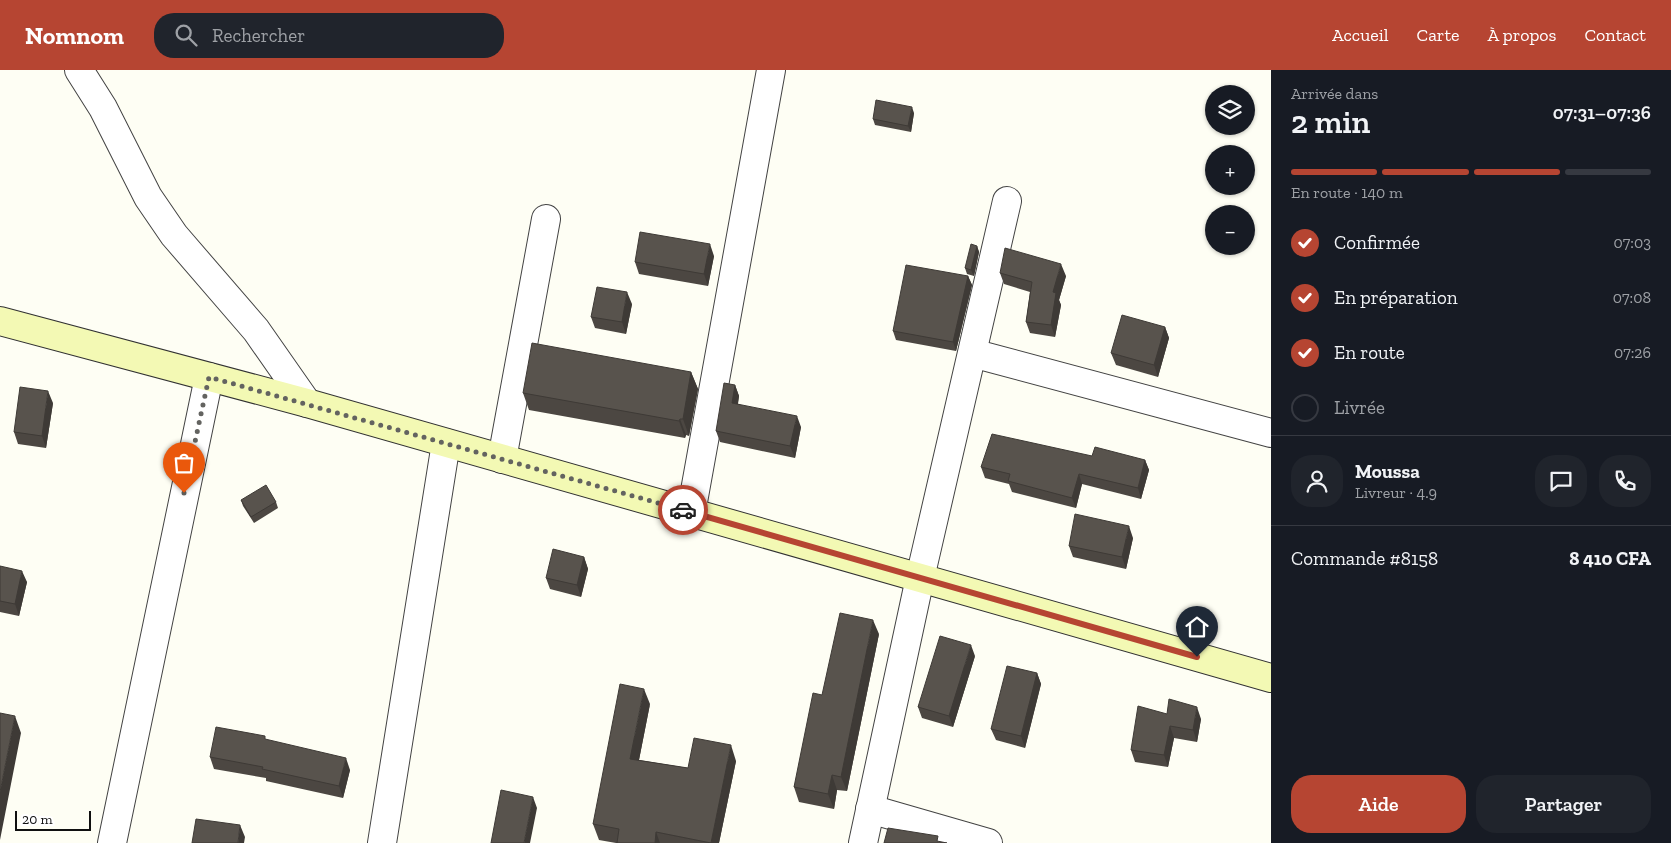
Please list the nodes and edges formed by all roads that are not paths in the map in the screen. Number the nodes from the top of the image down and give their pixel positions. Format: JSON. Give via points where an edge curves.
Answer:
{"nodes":[{"id":1,"x":79,"y":70,"type":"edge"},
{"id":2,"x":770,"y":70,"type":"edge"},
{"id":3,"x":1007,"y":201,"type":"dead end"},
{"id":4,"x":546,"y":219,"type":"dead end"},
{"id":5,"x":0,"y":321,"type":"edge"},
{"id":6,"x":972,"y":353,"type":"junction"},
{"id":7,"x":209,"y":377,"type":"junction"},
{"id":8,"x":307,"y":403,"type":"junction"},
{"id":9,"x":1271,"y":433,"type":"edge"},
{"id":10,"x":446,"y":443,"type":"junction"},
{"id":11,"x":502,"y":459,"type":"junction"},
{"id":12,"x":691,"y":513,"type":"junction"},
{"id":13,"x":920,"y":578,"type":"junction"},
{"id":14,"x":1271,"y":678,"type":"edge"},
{"id":15,"x":870,"y":809,"type":"junction"},
{"id":16,"x":112,"y":843,"type":"edge"},
{"id":17,"x":382,"y":843,"type":"edge"},
{"id":18,"x":864,"y":843,"type":"edge"},
{"id":19,"x":988,"y":843,"type":"edge"}],
"edges":[{"from":1,"to":8,"type":"street","via":[[103,108],[148,197],[174,234],[256,330]]},
{"from":2,"to":12,"type":"street"},
{"from":3,"to":6,"type":"street"},
{"from":4,"to":11,"type":"street"},
{"from":5,"to":7,"type":"main road"},
{"from":6,"to":9,"type":"street"},
{"from":6,"to":13,"type":"street"},
{"from":7,"to":8,"type":"main road"},
{"from":7,"to":16,"type":"street"},
{"from":8,"to":10,"type":"main road"},
{"from":10,"to":11,"type":"main road"},
{"from":10,"to":17,"type":"street"},
{"from":11,"to":12,"type":"main road"},
{"from":12,"to":13,"type":"main road"},
{"from":13,"to":14,"type":"main road"},
{"from":13,"to":15,"type":"street"},
{"from":15,"to":18,"type":"street"},
{"from":15,"to":19,"type":"street"}]}
